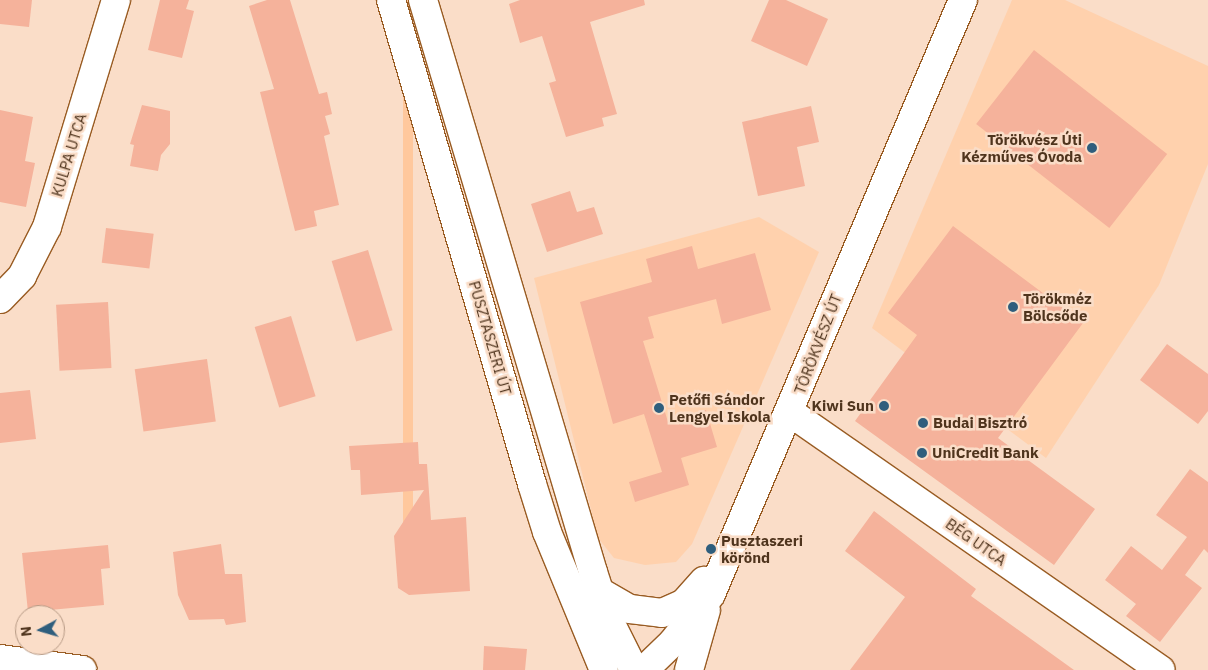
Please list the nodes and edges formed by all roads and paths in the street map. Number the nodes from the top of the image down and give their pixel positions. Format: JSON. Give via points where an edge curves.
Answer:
{"nodes":[{"id":1,"x":116,"y":0,"type":"edge"},
{"id":2,"x":391,"y":0,"type":"edge"},
{"id":3,"x":423,"y":0,"type":"edge"},
{"id":4,"x":963,"y":0,"type":"edge"},
{"id":5,"x":0,"y":299,"type":"edge"},
{"id":6,"x":791,"y":413,"type":"junction"},
{"id":7,"x":725,"y":558,"type":"junction"},
{"id":8,"x":602,"y":593,"type":"junction"},
{"id":9,"x":711,"y":594,"type":"junction"},
{"id":10,"x":0,"y":659,"type":"edge"},
{"id":11,"x":82,"y":670,"type":"edge"},
{"id":12,"x":604,"y":670,"type":"edge"},
{"id":13,"x":634,"y":670,"type":"edge"},
{"id":14,"x":644,"y":670,"type":"edge"},
{"id":15,"x":689,"y":670,"type":"edge"},
{"id":16,"x":1160,"y":670,"type":"edge"}],
"edges":[{"from":1,"to":5,"type":"street","name":"KULPA UTCA","via":[[47,227],[22,276]]},
{"from":2,"to":12,"type":"street","name":"PUSZTASZERI ÚT","via":[[538,503]]},
{"from":3,"to":8,"type":"street","name":"PUSZTASZERI ÚT","via":[[574,513]]},
{"from":4,"to":6,"type":"street","name":"TÖRÖKVÉSZ ÚT","via":[[884,179]]},
{"from":6,"to":7,"type":"street","name":"TÖRÖKVÉSZ ÚT"},
{"from":6,"to":16,"type":"street","name":"BÉG UTCA"},
{"from":7,"to":8,"type":"street","via":[[684,603],[662,613],[630,609]]},
{"from":7,"to":9,"type":"street","name":"TÖRÖKVÉSZ ÚT"},
{"from":8,"to":13,"type":"street","name":"PUSZTASZERI ÚT","via":[[607,616]]},
{"from":9,"to":14,"type":"street","name":"TÖRÖKVÉSZ ÚT","via":[[673,642]]},
{"from":9,"to":15,"type":"street"},
{"from":10,"to":11,"type":"street"}]}
